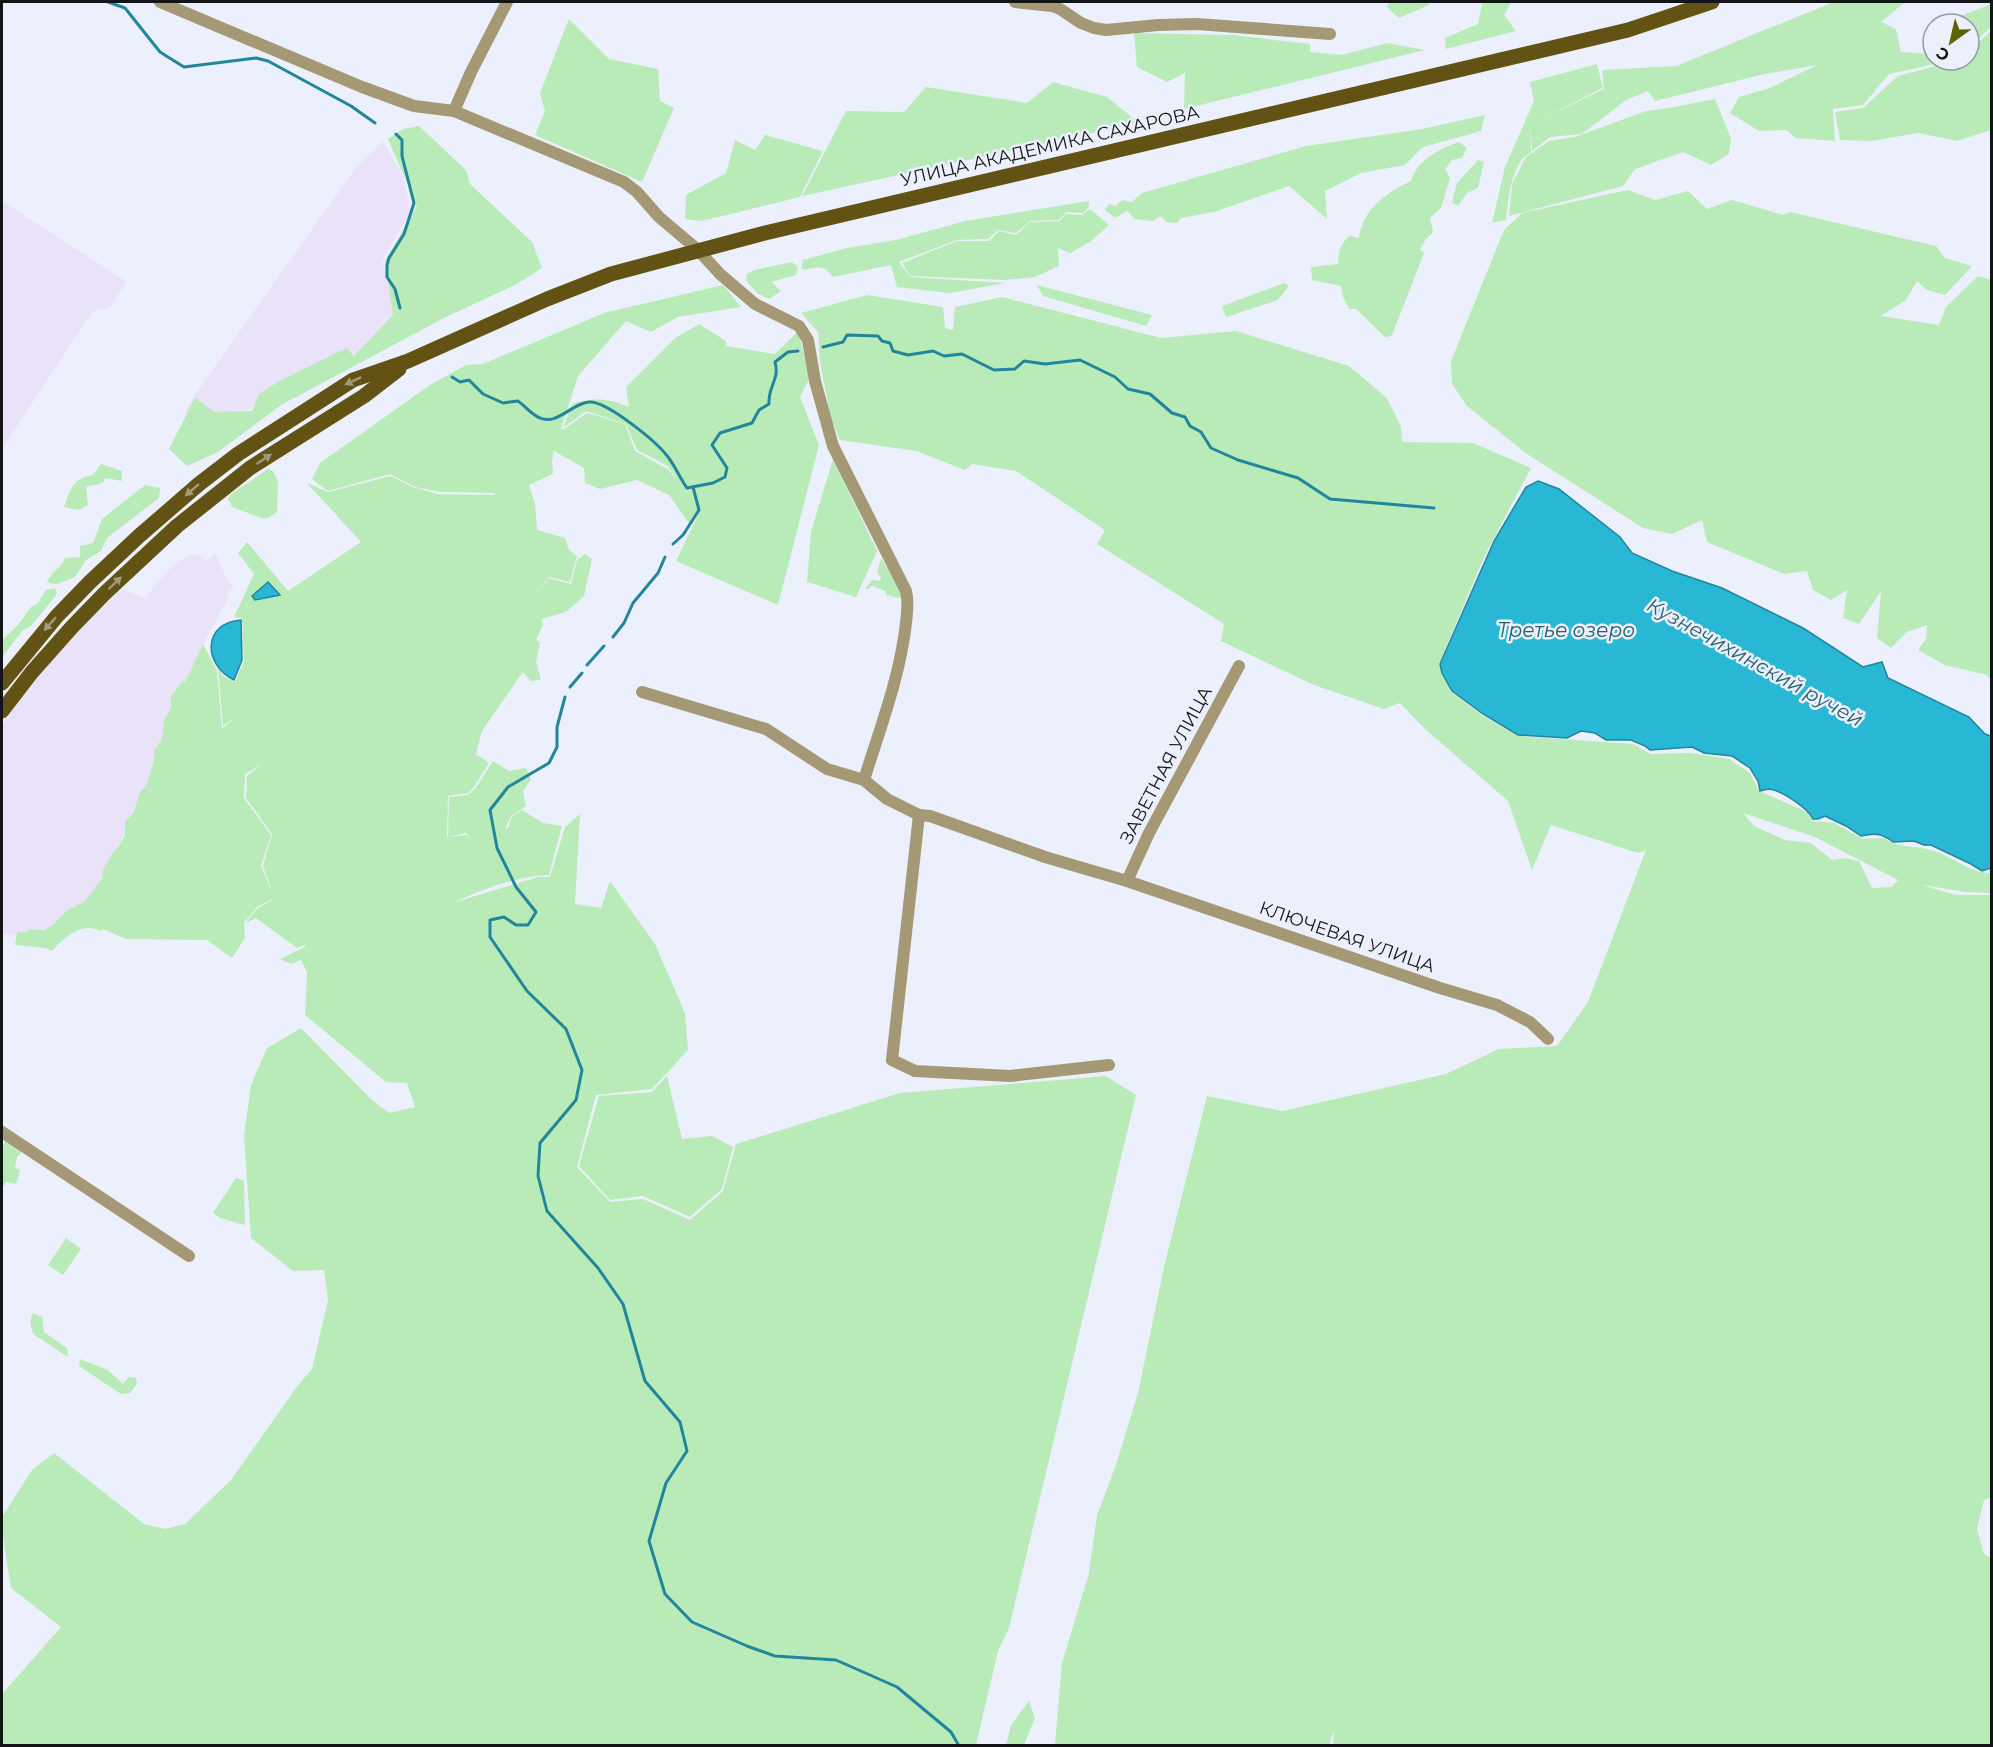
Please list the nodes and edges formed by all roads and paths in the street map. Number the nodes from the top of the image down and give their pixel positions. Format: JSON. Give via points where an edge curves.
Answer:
{"nodes":[{"id":1,"x":160,"y":2,"type":"edge"},
{"id":2,"x":507,"y":2,"type":"edge"},
{"id":3,"x":1015,"y":2,"type":"edge"},
{"id":4,"x":1712,"y":2,"type":"edge"},
{"id":5,"x":1330,"y":34,"type":"dead end"},
{"id":6,"x":454,"y":111,"type":"junction"},
{"id":7,"x":698,"y":250,"type":"junction"},
{"id":8,"x":408,"y":361,"type":"junction"},
{"id":9,"x":1239,"y":666,"type":"dead end"},
{"id":10,"x":2,"y":683,"type":"edge"},
{"id":11,"x":642,"y":692,"type":"dead end"},
{"id":12,"x":2,"y":711,"type":"edge"},
{"id":13,"x":864,"y":780,"type":"junction"},
{"id":14,"x":919,"y":815,"type":"junction"},
{"id":15,"x":1127,"y":881,"type":"junction"},
{"id":16,"x":1548,"y":1039,"type":"dead end"},
{"id":17,"x":1110,"y":1065,"type":"dead end"},
{"id":18,"x":2,"y":1132,"type":"edge"},
{"id":19,"x":189,"y":1257,"type":"dead end"}],
"edges":[{"from":1,"to":6,"type":"street","via":[[394,99]]},
{"from":2,"to":6,"type":"street"},
{"from":3,"to":5,"type":"street","via":[[1052,6],[1081,23],[1106,30],[1197,24]]},
{"from":4,"to":7,"type":"main road","name":"УЛИЦА АКАДЕМИКА САХАРОВА","via":[[1628,30]]},
{"from":6,"to":7,"type":"street","via":[[624,182]]},
{"from":7,"to":8,"type":"main road","name":"УЛИЦА АКАДЕМИКА САХАРОВА","via":[[611,274]]},
{"from":7,"to":13,"type":"street","via":[[755,304],[799,326],[804,333],[833,446],[906,591],[904,637],[895,679]]},
{"from":8,"to":10,"type":"main road","name":"УЛИЦА АКАДЕМИКА САХАРОВА","one_way":true,"via":[[353,380],[238,454],[199,484],[90,582]]},
{"from":12,"to":8,"type":"main road","name":"УЛИЦА АКАДЕМИКА САХАРОВА","one_way":true,"via":[[72,627],[177,526],[250,468],[364,396]]},
{"from":9,"to":15,"type":"street","name":"ЗАВЕТНАЯ УЛИЦА","via":[[1149,832]]},
{"from":11,"to":13,"type":"street","via":[[766,729],[827,769]]},
{"from":13,"to":14,"type":"street","name":"КЛЮЧЕВАЯ УЛИЦА","via":[[887,800]]},
{"from":14,"to":15,"type":"street","name":"КЛЮЧЕВАЯ УЛИЦА"},
{"from":14,"to":17,"type":"street","via":[[892,1060],[915,1071],[1010,1076]]},
{"from":15,"to":16,"type":"street","name":"КЛЮЧЕВАЯ УЛИЦА","via":[[1497,1005],[1530,1022]]},
{"from":18,"to":19,"type":"street"}]}
